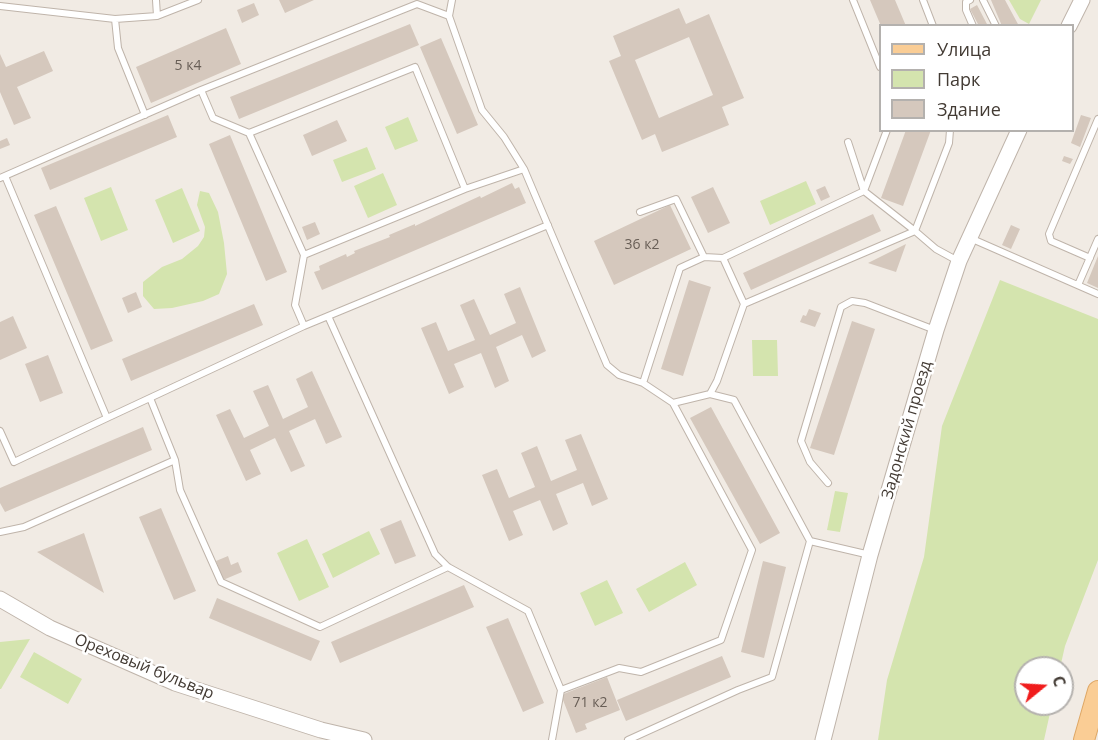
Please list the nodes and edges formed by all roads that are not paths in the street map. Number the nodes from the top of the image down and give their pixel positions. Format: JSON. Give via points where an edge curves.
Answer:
{"nodes":[{"id":1,"x":156,"y":0,"type":"edge"},
{"id":2,"x":198,"y":0,"type":"edge"},
{"id":3,"x":452,"y":0,"type":"edge"},
{"id":4,"x":853,"y":0,"type":"edge"},
{"id":5,"x":923,"y":0,"type":"edge"},
{"id":6,"x":970,"y":0,"type":"edge"},
{"id":7,"x":983,"y":0,"type":"edge"},
{"id":8,"x":1082,"y":0,"type":"edge"},
{"id":9,"x":0,"y":6,"type":"edge"},
{"id":10,"x":157,"y":16,"type":"junction"},
{"id":11,"x":449,"y":16,"type":"junction"},
{"id":12,"x":115,"y":19,"type":"junction"},
{"id":13,"x":932,"y":24,"type":"edge"},
{"id":14,"x":972,"y":24,"type":"edge"},
{"id":15,"x":995,"y":24,"type":"edge"},
{"id":16,"x":1070,"y":24,"type":"edge"},
{"id":17,"x":879,"y":65,"type":"edge"},
{"id":18,"x":201,"y":90,"type":"junction"},
{"id":19,"x":145,"y":115,"type":"junction"},
{"id":20,"x":1098,"y":119,"type":"edge"},
{"id":21,"x":886,"y":132,"type":"edge"},
{"id":22,"x":950,"y":132,"type":"edge"},
{"id":23,"x":1018,"y":132,"type":"edge"},
{"id":24,"x":249,"y":133,"type":"junction"},
{"id":25,"x":848,"y":142,"type":"dead end"},
{"id":26,"x":524,"y":169,"type":"junction"},
{"id":27,"x":2,"y":177,"type":"edge"},
{"id":28,"x":465,"y":189,"type":"junction"},
{"id":29,"x":864,"y":191,"type":"junction"},
{"id":30,"x":640,"y":212,"type":"dead end"},
{"id":31,"x":548,"y":225,"type":"junction"},
{"id":32,"x":915,"y":231,"type":"junction"},
{"id":33,"x":969,"y":238,"type":"junction"},
{"id":34,"x":1098,"y":239,"type":"edge"},
{"id":35,"x":304,"y":255,"type":"junction"},
{"id":36,"x":704,"y":257,"type":"junction"},
{"id":37,"x":723,"y":258,"type":"junction"},
{"id":38,"x":1090,"y":258,"type":"junction"},
{"id":39,"x":959,"y":261,"type":"junction"},
{"id":40,"x":1078,"y":285,"type":"junction"},
{"id":41,"x":1098,"y":294,"type":"edge"},
{"id":42,"x":744,"y":304,"type":"junction"},
{"id":43,"x":328,"y":316,"type":"junction"},
{"id":44,"x":304,"y":326,"type":"junction"},
{"id":45,"x":936,"y":330,"type":"junction"},
{"id":46,"x":643,"y":383,"type":"junction"},
{"id":47,"x":710,"y":394,"type":"junction"},
{"id":48,"x":150,"y":398,"type":"junction"},
{"id":49,"x":673,"y":402,"type":"junction"},
{"id":50,"x":107,"y":418,"type":"junction"},
{"id":51,"x":0,"y":431,"type":"edge"},
{"id":52,"x":175,"y":460,"type":"junction"},
{"id":53,"x":828,"y":483,"type":"dead end"},
{"id":54,"x":0,"y":532,"type":"edge"},
{"id":55,"x":810,"y":541,"type":"junction"},
{"id":56,"x":870,"y":555,"type":"junction"},
{"id":57,"x":448,"y":567,"type":"junction"},
{"id":58,"x":0,"y":599,"type":"edge"},
{"id":59,"x":561,"y":690,"type":"junction"},
{"id":60,"x":1098,"y":691,"type":"edge"},
{"id":61,"x":364,"y":740,"type":"edge"},
{"id":62,"x":552,"y":740,"type":"edge"},
{"id":63,"x":628,"y":740,"type":"edge"},
{"id":64,"x":822,"y":740,"type":"edge"},
{"id":65,"x":1084,"y":740,"type":"edge"}],
"edges":[{"from":1,"to":10,"type":"lane"},
{"from":2,"to":10,"type":"lane"},
{"from":3,"to":11,"type":"lane"},
{"from":4,"to":17,"type":"lane"},
{"from":5,"to":13,"type":"lane"},
{"from":6,"to":14,"type":"lane","via":[[966,10]]},
{"from":7,"to":15,"type":"lane"},
{"from":8,"to":16,"type":"street"},
{"from":9,"to":12,"type":"lane"},
{"from":10,"to":12,"type":"lane"},
{"from":11,"to":18,"type":"lane","via":[[417,4]]},
{"from":11,"to":26,"type":"lane","via":[[482,110]]},
{"from":12,"to":19,"type":"lane","via":[[118,48]]},
{"from":18,"to":19,"type":"lane"},
{"from":18,"to":24,"type":"lane","via":[[213,118]]},
{"from":19,"to":27,"type":"lane"},
{"from":20,"to":38,"type":"lane","via":[[1049,234],[1051,241]]},
{"from":21,"to":29,"type":"lane"},
{"from":22,"to":32,"type":"lane"},
{"from":23,"to":33,"type":"street","name":"Задонский проезд"},
{"from":24,"to":28,"type":"lane","via":[[415,67]]},
{"from":24,"to":35,"type":"lane"},
{"from":25,"to":29,"type":"lane"},
{"from":26,"to":28,"type":"lane"},
{"from":26,"to":31,"type":"lane"},
{"from":27,"to":50,"type":"lane"},
{"from":28,"to":35,"type":"lane"},
{"from":29,"to":32,"type":"lane"},
{"from":29,"to":37,"type":"lane"},
{"from":30,"to":36,"type":"lane","via":[[676,199]]},
{"from":31,"to":43,"type":"lane"},
{"from":31,"to":46,"type":"lane","via":[[607,365],[619,375]]},
{"from":32,"to":39,"type":"lane","via":[[936,249]]},
{"from":32,"to":42,"type":"lane"},
{"from":33,"to":39,"type":"street","name":"Задонский проезд"},
{"from":33,"to":40,"type":"lane"},
{"from":34,"to":38,"type":"lane"},
{"from":35,"to":44,"type":"lane","via":[[295,305]]},
{"from":36,"to":37,"type":"lane"},
{"from":36,"to":46,"type":"lane","via":[[680,268]]},
{"from":37,"to":42,"type":"lane"},
{"from":38,"to":40,"type":"lane"},
{"from":39,"to":45,"type":"street","name":"Задонский проезд"},
{"from":40,"to":41,"type":"lane"},
{"from":42,"to":47,"type":"lane"},
{"from":43,"to":44,"type":"lane"},
{"from":43,"to":57,"type":"lane","via":[[435,554]]},
{"from":44,"to":48,"type":"lane"},
{"from":45,"to":53,"type":"lane","via":[[865,303],[852,301],[841,307],[801,441],[810,462]]},
{"from":45,"to":56,"type":"street","name":"Задонский проезд"},
{"from":46,"to":49,"type":"lane"},
{"from":47,"to":49,"type":"lane"},
{"from":47,"to":55,"type":"lane","via":[[734,400]]},
{"from":48,"to":50,"type":"lane"},
{"from":48,"to":52,"type":"lane"},
{"from":49,"to":59,"type":"lane","via":[[752,550],[721,640],[641,672],[619,668]]},
{"from":50,"to":51,"type":"lane","via":[[14,462]]},
{"from":52,"to":54,"type":"lane","via":[[24,527]]},
{"from":52,"to":57,"type":"lane","via":[[180,490],[221,582],[320,627]]},
{"from":55,"to":56,"type":"lane"},
{"from":55,"to":63,"type":"lane","via":[[772,677]]},
{"from":56,"to":64,"type":"street","name":"Задонский проезд"},
{"from":57,"to":59,"type":"lane","via":[[528,611]]},
{"from":58,"to":61,"type":"street","name":"Ореховый бульвар","via":[[50,628],[175,683]]},
{"from":59,"to":62,"type":"lane"},
{"from":60,"to":65,"type":"main road"}]}
